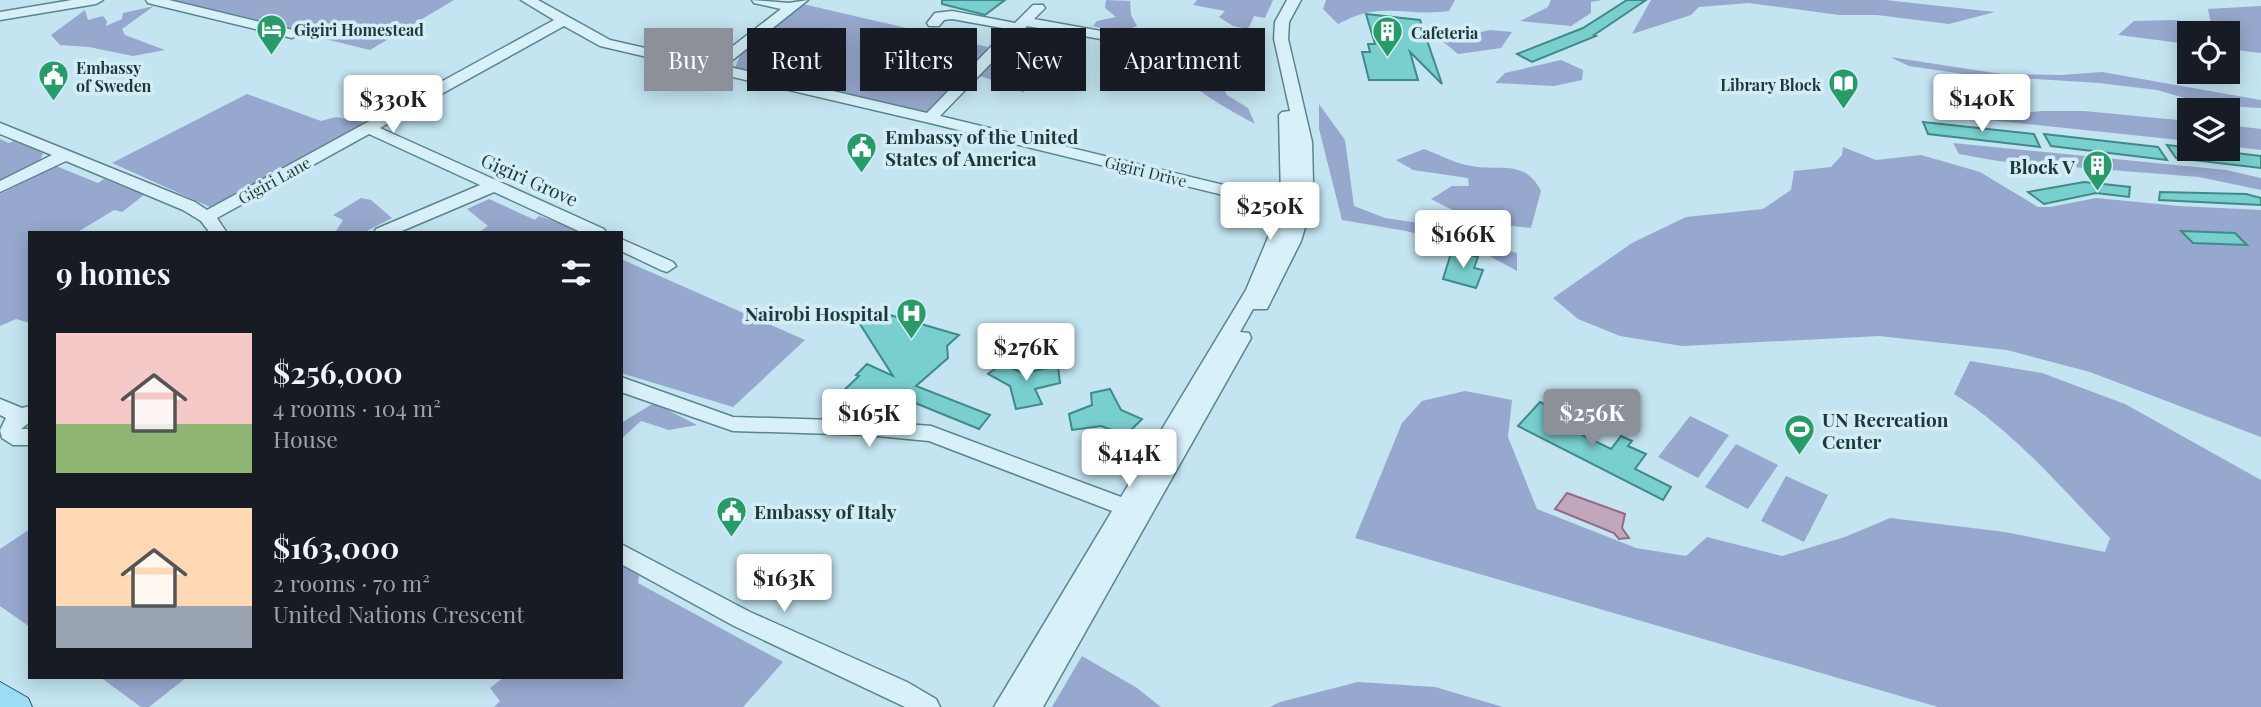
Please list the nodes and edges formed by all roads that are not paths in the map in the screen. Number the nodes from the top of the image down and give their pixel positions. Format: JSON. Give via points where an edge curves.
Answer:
{"nodes":[{"id":1,"x":96,"y":0,"type":"edge"},
{"id":2,"x":153,"y":0,"type":"edge"},
{"id":3,"x":527,"y":0,"type":"edge"},
{"id":4,"x":759,"y":0,"type":"edge"},
{"id":5,"x":1283,"y":0,"type":"edge"},
{"id":6,"x":1294,"y":0,"type":"edge"},
{"id":7,"x":796,"y":4,"type":"edge"},
{"id":8,"x":1038,"y":8,"type":"dead end"},
{"id":9,"x":0,"y":16,"type":"edge"},
{"id":10,"x":563,"y":22,"type":"junction"},
{"id":11,"x":934,"y":23,"type":"dead end"},
{"id":12,"x":1020,"y":24,"type":"junction"},
{"id":13,"x":292,"y":34,"type":"dead end"},
{"id":14,"x":1100,"y":36,"type":"edge"},
{"id":15,"x":644,"y":52,"type":"edge"},
{"id":16,"x":733,"y":53,"type":"edge"},
{"id":17,"x":733,"y":72,"type":"edge"},
{"id":18,"x":930,"y":118,"type":"junction"},
{"id":19,"x":0,"y":128,"type":"edge"},
{"id":20,"x":368,"y":128,"type":"junction"},
{"id":21,"x":63,"y":156,"type":"junction"},
{"id":22,"x":495,"y":185,"type":"junction"},
{"id":23,"x":0,"y":187,"type":"edge"},
{"id":24,"x":1292,"y":207,"type":"junction"},
{"id":25,"x":207,"y":216,"type":"junction"},
{"id":26,"x":218,"y":231,"type":"edge"},
{"id":27,"x":387,"y":231,"type":"edge"},
{"id":28,"x":594,"y":231,"type":"edge"},
{"id":29,"x":623,"y":245,"type":"edge"},
{"id":30,"x":667,"y":266,"type":"dead end"},
{"id":31,"x":623,"y":385,"type":"edge"},
{"id":32,"x":0,"y":406,"type":"edge"},
{"id":33,"x":26,"y":415,"type":"edge"},
{"id":34,"x":28,"y":437,"type":"edge"},
{"id":35,"x":1127,"y":508,"type":"junction"},
{"id":36,"x":623,"y":555,"type":"edge"},
{"id":37,"x":0,"y":695,"type":"edge"},
{"id":38,"x":17,"y":707,"type":"edge"},
{"id":39,"x":927,"y":707,"type":"edge"},
{"id":40,"x":1007,"y":707,"type":"edge"},
{"id":41,"x":1030,"y":707,"type":"edge"}],
"edges":[{"from":1,"to":9,"type":"street"},
{"from":2,"to":13,"type":"street"},
{"from":3,"to":10,"type":"street","name":"Gigiri Drive"},
{"from":4,"to":7,"type":"street"},
{"from":5,"to":24,"type":"street","via":[[1271,24],[1271,38],[1289,126]]},
{"from":6,"to":24,"type":"street","via":[[1282,22],[1281,39],[1305,146],[1306,186]]},
{"from":7,"to":16,"type":"street"},
{"from":8,"to":12,"type":"street"},
{"from":10,"to":15,"type":"street","name":"Gigiri Drive","via":[[605,43]]},
{"from":10,"to":20,"type":"street","name":"Gigiri Lane"},
{"from":11,"to":12,"type":"street","via":[[940,16],[952,15]]},
{"from":12,"to":14,"type":"street"},
{"from":12,"to":18,"type":"street"},
{"from":17,"to":18,"type":"street","name":"Gigiri Drive"},
{"from":18,"to":24,"type":"street","name":"Gigiri Drive"},
{"from":19,"to":21,"type":"street"},
{"from":20,"to":22,"type":"street","name":"Gigiri Grove"},
{"from":20,"to":25,"type":"street","name":"Gigiri Lane"},
{"from":21,"to":23,"type":"street"},
{"from":21,"to":25,"type":"street"},
{"from":22,"to":27,"type":"street"},
{"from":22,"to":28,"type":"street","name":"Gigiri Grove"},
{"from":24,"to":35,"type":"street","via":[[1255,290]]},
{"from":24,"to":41,"type":"street","via":[[1292,241],[1267,293]]},
{"from":25,"to":26,"type":"street"},
{"from":29,"to":30,"type":"street"},
{"from":31,"to":35,"type":"street","via":[[733,424],[931,435]]},
{"from":32,"to":33,"type":"street"},
{"from":33,"to":34,"type":"street","via":[[14,422],[9,433]]},
{"from":35,"to":40,"type":"street"},
{"from":36,"to":39,"type":"street","via":[[743,620]]},
{"from":37,"to":38,"type":"main road"}]}
